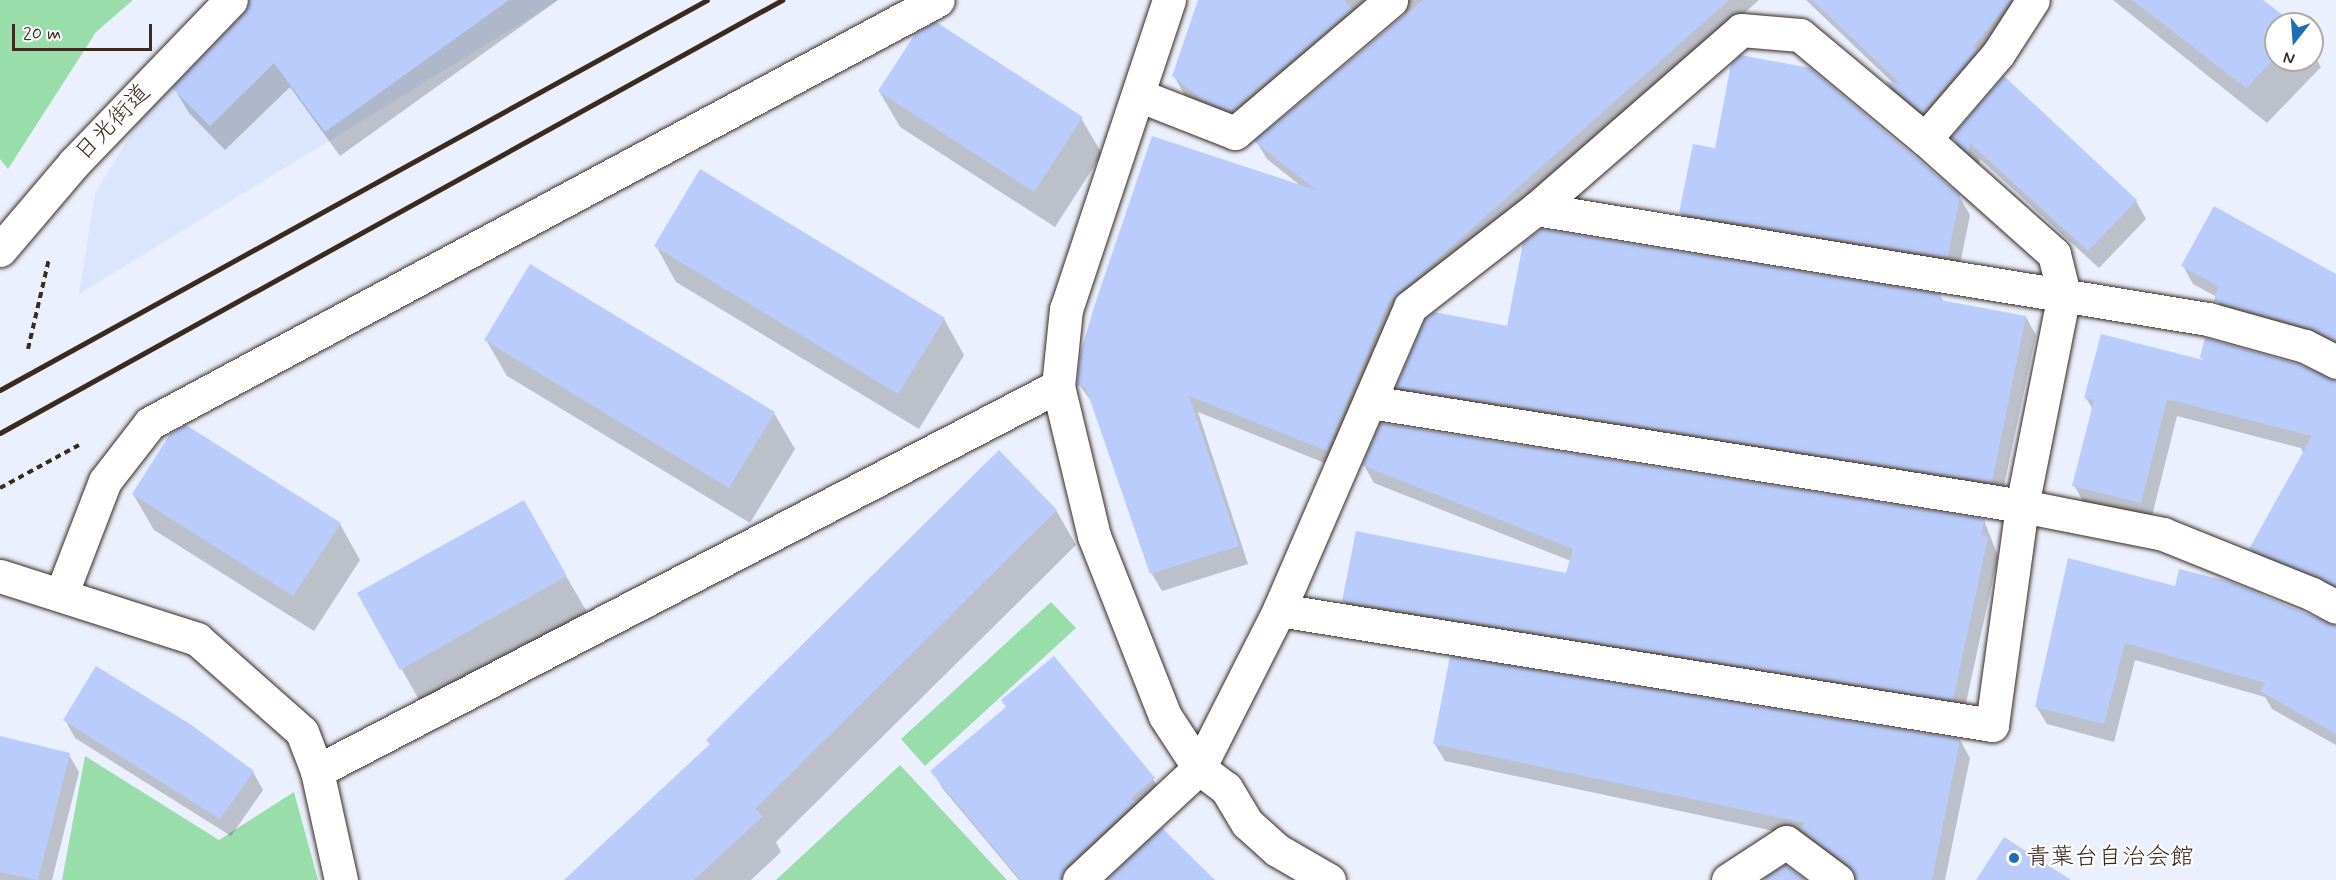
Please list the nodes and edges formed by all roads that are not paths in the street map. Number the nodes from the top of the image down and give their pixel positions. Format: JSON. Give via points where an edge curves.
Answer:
{"nodes":[{"id":1,"x":231,"y":0,"type":"edge"},
{"id":2,"x":938,"y":0,"type":"edge"},
{"id":3,"x":1169,"y":0,"type":"edge"},
{"id":4,"x":1391,"y":0,"type":"edge"},
{"id":5,"x":2033,"y":0,"type":"edge"},
{"id":6,"x":1138,"y":95,"type":"junction"},
{"id":7,"x":1925,"y":139,"type":"junction"},
{"id":8,"x":1536,"y":208,"type":"junction"},
{"id":9,"x":0,"y":250,"type":"edge"},
{"id":10,"x":2064,"y":294,"type":"junction"},
{"id":11,"x":2336,"y":362,"type":"edge"},
{"id":12,"x":1059,"y":386,"type":"junction"},
{"id":13,"x":1370,"y":402,"type":"junction"},
{"id":14,"x":2022,"y":506,"type":"junction"},
{"id":15,"x":0,"y":576,"type":"edge"},
{"id":16,"x":61,"y":595,"type":"junction"},
{"id":17,"x":2336,"y":607,"type":"edge"},
{"id":18,"x":1279,"y":610,"type":"junction"},
{"id":19,"x":1199,"y":768,"type":"junction"},
{"id":20,"x":317,"y":771,"type":"junction"},
{"id":21,"x":341,"y":880,"type":"edge"},
{"id":22,"x":1079,"y":880,"type":"edge"},
{"id":23,"x":1329,"y":880,"type":"edge"},
{"id":24,"x":1728,"y":880,"type":"edge"},
{"id":25,"x":1837,"y":880,"type":"edge"}],
"edges":[{"from":1,"to":9,"type":"street","name":"日光街道","via":[[74,163]]},
{"from":2,"to":16,"type":"street","via":[[150,423],[105,481]]},
{"from":3,"to":6,"type":"street"},
{"from":4,"to":6,"type":"street","via":[[1235,133]]},
{"from":5,"to":7,"type":"street","via":[[1998,54]]},
{"from":6,"to":12,"type":"street","via":[[1066,309]]},
{"from":7,"to":8,"type":"street","via":[[1800,35],[1741,30]]},
{"from":7,"to":10,"type":"street","via":[[2054,254]]},
{"from":8,"to":10,"type":"street"},
{"from":8,"to":13,"type":"street","via":[[1410,307]]},
{"from":10,"to":11,"type":"street","via":[[2208,319],[2305,346]]},
{"from":10,"to":14,"type":"street"},
{"from":12,"to":19,"type":"street","via":[[1095,536],[1165,716]]},
{"from":12,"to":20,"type":"street"},
{"from":13,"to":14,"type":"street"},
{"from":13,"to":18,"type":"street"},
{"from":14,"to":17,"type":"street","via":[[2163,534]]},
{"from":14,"to":18,"type":"street","via":[[1992,725]]},
{"from":15,"to":16,"type":"street"},
{"from":16,"to":20,"type":"street","via":[[197,639],[302,732]]},
{"from":18,"to":19,"type":"street"},
{"from":19,"to":22,"type":"street"},
{"from":19,"to":23,"type":"street","via":[[1226,788],[1247,823],[1278,850]]},
{"from":20,"to":21,"type":"street"},
{"from":24,"to":25,"type":"street","via":[[1786,842]]}]}
